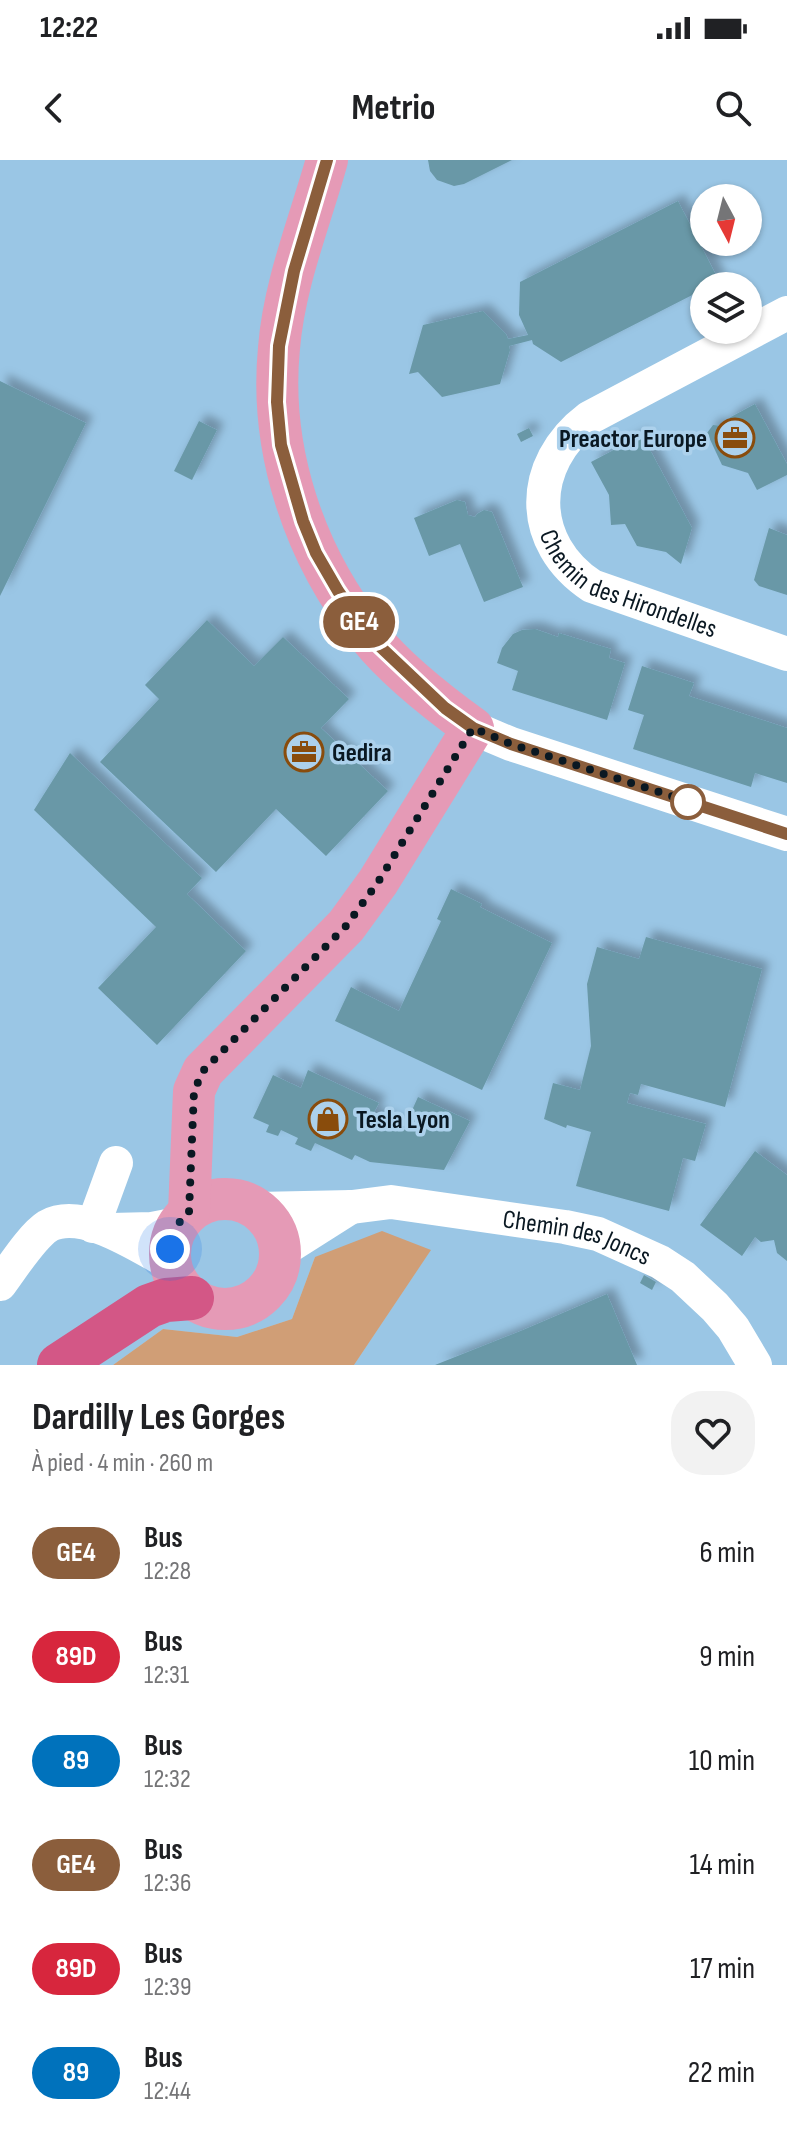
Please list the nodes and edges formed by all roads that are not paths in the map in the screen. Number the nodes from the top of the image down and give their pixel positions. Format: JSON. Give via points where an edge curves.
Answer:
{"nodes":[{"id":1,"x":327,"y":160,"type":"edge"},
{"id":2,"x":787,"y":313,"type":"edge"},
{"id":3,"x":784,"y":652,"type":"edge"},
{"id":4,"x":473,"y":728,"type":"junction"},
{"id":5,"x":787,"y":834,"type":"edge"},
{"id":6,"x":193,"y":1109,"type":"junction"},
{"id":7,"x":116,"y":1163,"type":"dead end"},
{"id":8,"x":248,"y":1205,"type":"junction"},
{"id":9,"x":352,"y":1207,"type":"junction"},
{"id":10,"x":100,"y":1228,"type":"junction"},
{"id":11,"x":182,"y":1249,"type":"junction"},
{"id":12,"x":280,"y":1252,"type":"junction"},
{"id":13,"x":0,"y":1284,"type":"edge"},
{"id":14,"x":59,"y":1365,"type":"edge"},
{"id":15,"x":755,"y":1365,"type":"edge"}],
"edges":[{"from":1,"to":4,"type":"main road","via":[[294,271],[279,346],[281,445],[316,553],[338,591],[370,637]]},
{"from":2,"to":3,"type":"street","name":"Chemin des Hirondelles","via":[[575,428],[551,462],[543,506],[559,555],[592,586]]},
{"from":4,"to":5,"type":"street"},
{"from":4,"to":6,"type":"main road","via":[[346,926],[203,1071]]},
{"from":6,"to":8,"type":"main road","via":[[217,1168]]},
{"from":6,"to":11,"type":"main road"},
{"from":7,"to":10,"type":"street"},
{"from":8,"to":9,"type":"street","name":"Chemin des Joncs"},
{"from":8,"to":11,"type":"main road","via":[[222,1199],[204,1203]]},
{"from":8,"to":12,"type":"main road","via":[[269,1220]]},
{"from":9,"to":12,"type":"street","name":"Chemin des Joncs"},
{"from":9,"to":15,"type":"street","name":"Chemin des Joncs","via":[[391,1202],[565,1227],[618,1242],[660,1262],[694,1287],[733,1328]]},
{"from":10,"to":11,"type":"street","via":[[152,1229]]},
{"from":10,"to":13,"type":"street","via":[[69,1219],[47,1227]]},
{"from":11,"to":12,"type":"main road","via":[[208,1306],[225,1309],[258,1298],[278,1269]]},
{"from":11,"to":14,"type":"highway","via":[[166,1300]]}]}
